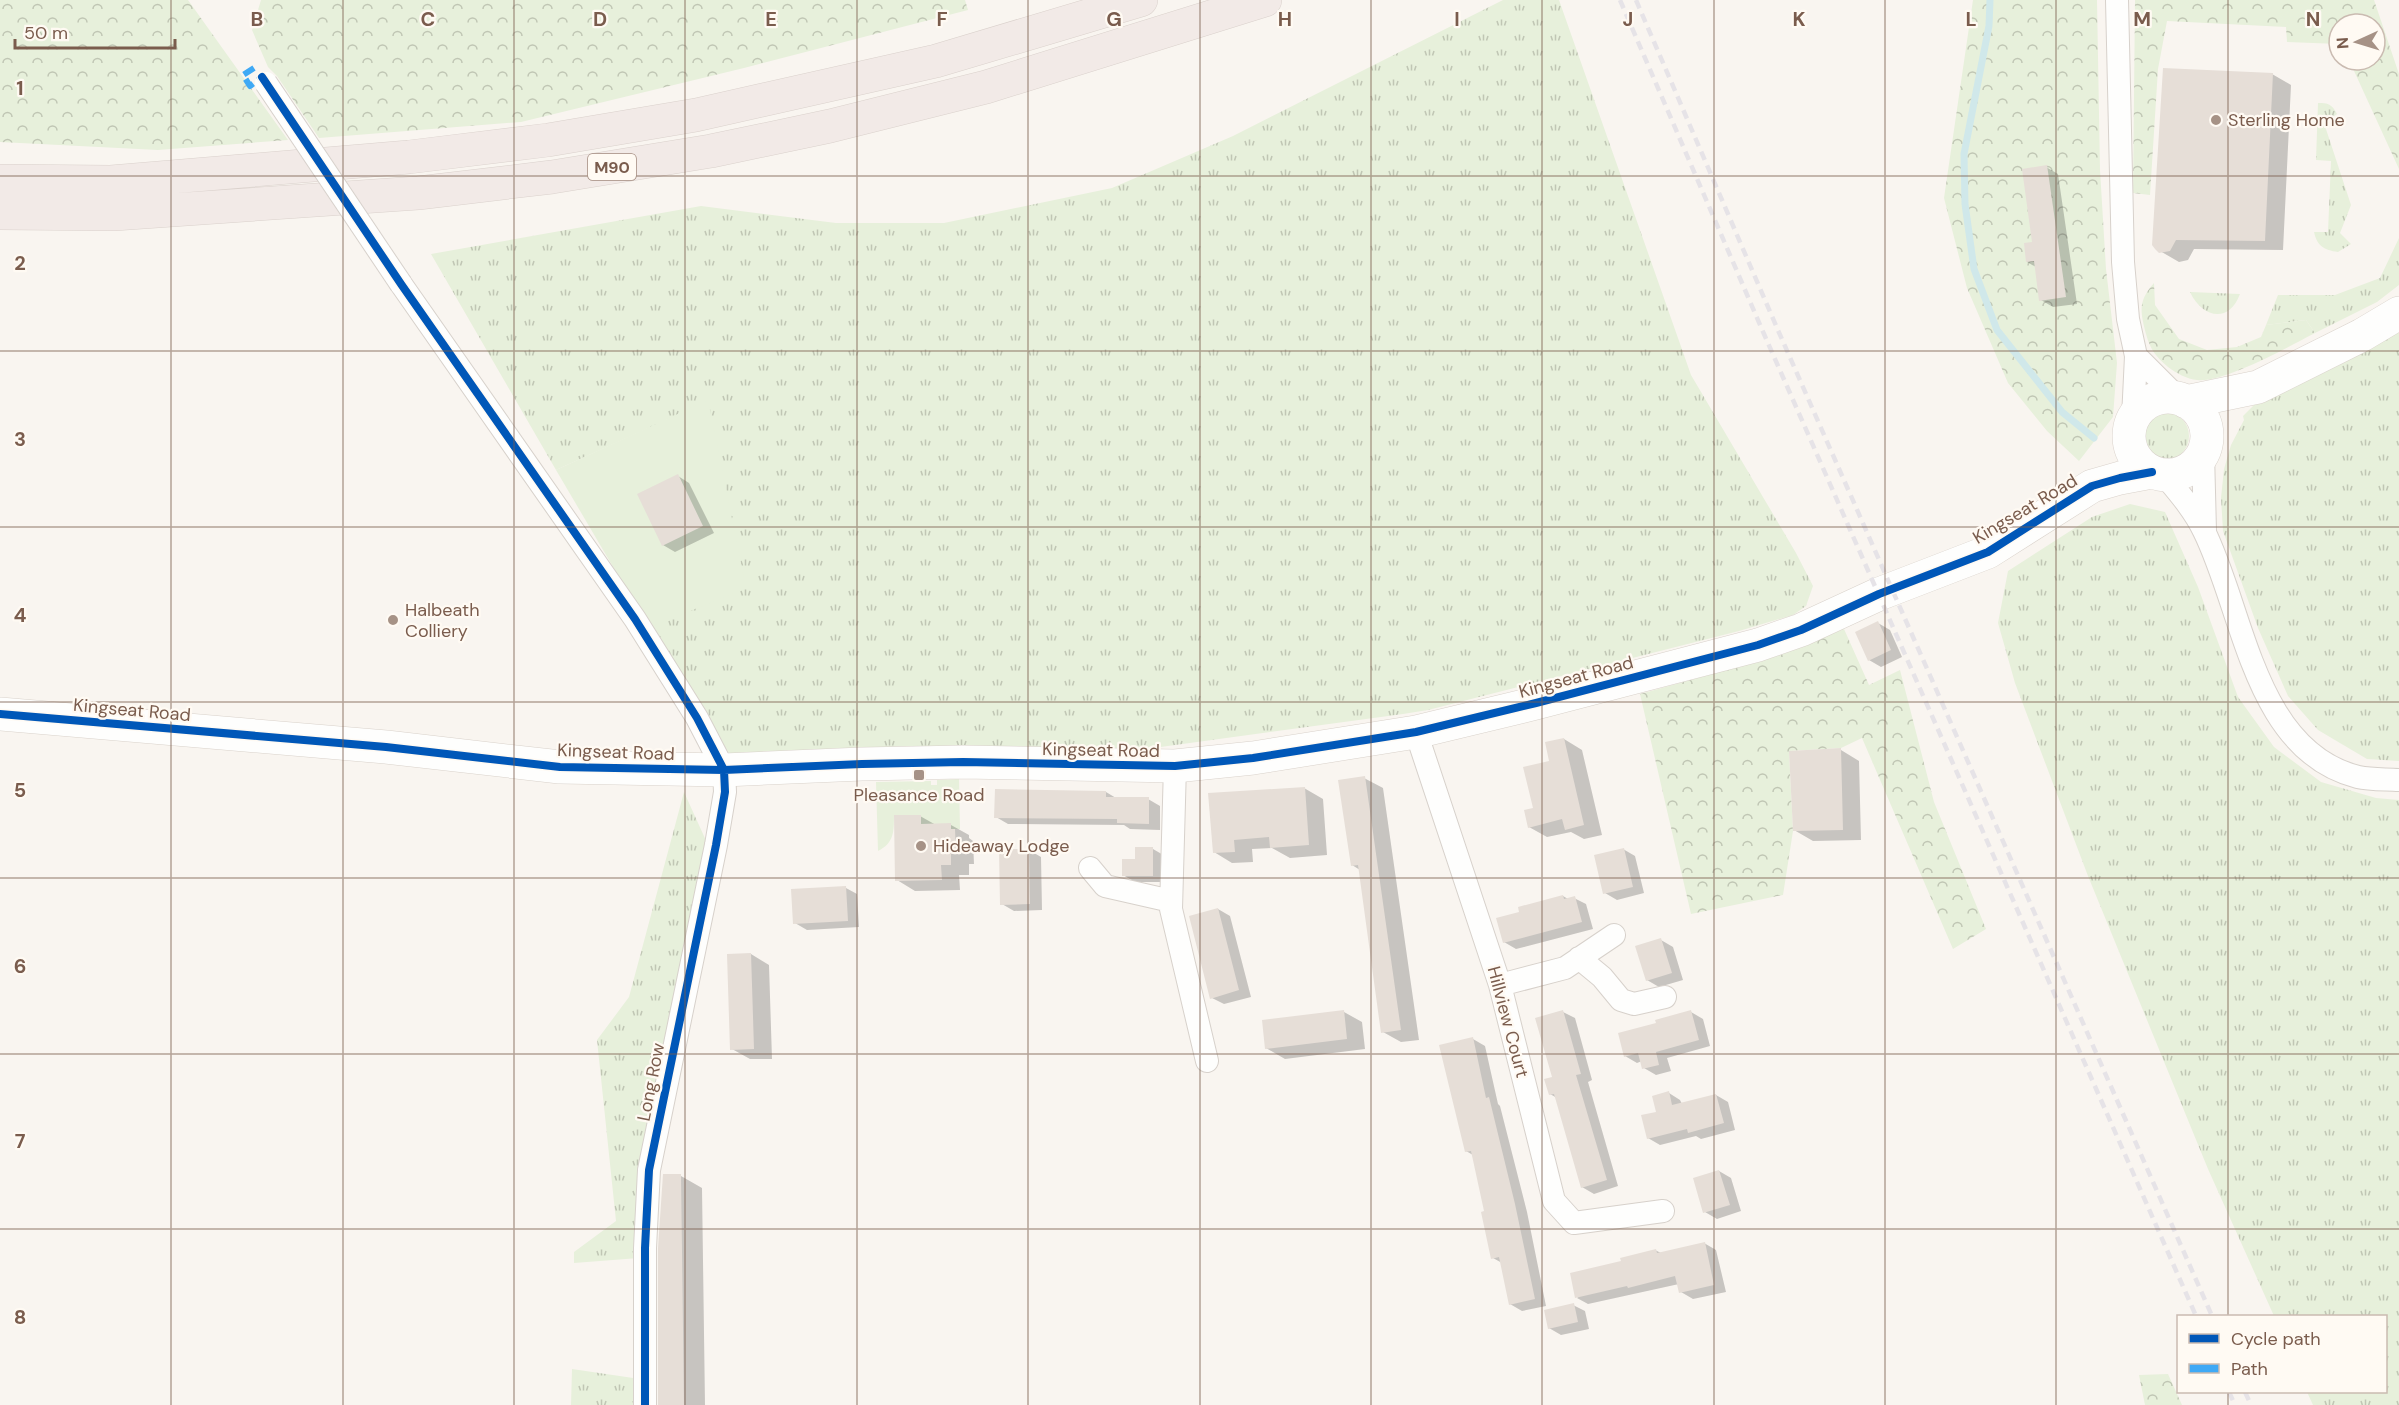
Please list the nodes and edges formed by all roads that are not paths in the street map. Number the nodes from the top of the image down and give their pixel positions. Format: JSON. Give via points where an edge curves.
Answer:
{"nodes":[{"id":1,"x":1141,"y":0,"type":"edge"},
{"id":2,"x":1254,"y":0,"type":"edge"},
{"id":3,"x":1265,"y":0,"type":"edge"},
{"id":4,"x":2116,"y":0,"type":"edge"},
{"id":5,"x":1207,"y":19,"type":"junction"},
{"id":6,"x":264,"y":80,"type":"dead end"},
{"id":7,"x":0,"y":181,"type":"edge"},
{"id":8,"x":0,"y":213,"type":"edge"},
{"id":9,"x":2399,"y":313,"type":"edge"},
{"id":10,"x":2136,"y":356,"type":"junction"},
{"id":11,"x":2258,"y":387,"type":"junction"},
{"id":12,"x":2183,"y":401,"type":"junction"},
{"id":13,"x":2131,"y":425,"type":"junction"},
{"id":14,"x":2204,"y":447,"type":"junction"},
{"id":15,"x":2158,"y":474,"type":"junction"},
{"id":16,"x":2092,"y":486,"type":"junction"},
{"id":17,"x":2205,"y":531,"type":"junction"},
{"id":18,"x":0,"y":714,"type":"edge"},
{"id":19,"x":1416,"y":732,"type":"junction"},
{"id":20,"x":1175,"y":766,"type":"junction"},
{"id":21,"x":724,"y":770,"type":"junction"},
{"id":22,"x":2399,"y":780,"type":"edge"},
{"id":23,"x":1090,"y":868,"type":"dead end"},
{"id":24,"x":1172,"y":901,"type":"junction"},
{"id":25,"x":1614,"y":935,"type":"dead end"},
{"id":26,"x":1578,"y":958,"type":"junction"},
{"id":27,"x":1500,"y":985,"type":"junction"},
{"id":28,"x":1665,"y":997,"type":"dead end"},
{"id":29,"x":1207,"y":1061,"type":"dead end"},
{"id":30,"x":1663,"y":1211,"type":"dead end"},
{"id":31,"x":645,"y":1405,"type":"edge"}],
"edges":[{"from":1,"to":7,"type":"highway","number":"M90","via":[[936,61],[696,115],[548,140],[409,157],[111,182]]},
{"from":2,"to":5,"type":"highway","number":"M90"},
{"from":3,"to":5,"type":"highway","number":"M90"},
{"from":4,"to":10,"type":"street","via":[[2123,262]]},
{"from":5,"to":8,"type":"highway","number":"M90","via":[[986,87],[830,126],[711,151],[552,177],[418,193],[114,214]]},
{"from":6,"to":21,"type":"street","bridge":true,"via":[[635,619],[697,718]]},
{"from":9,"to":11,"type":"street","name":"Kingseat Road"},
{"from":10,"to":12,"type":"street"},
{"from":10,"to":13,"type":"street"},
{"from":11,"to":12,"type":"street","name":"Kingseat Road"},
{"from":11,"to":14,"type":"street","name":"Kingseat Road","via":[[2235,408]]},
{"from":12,"to":13,"type":"street","name":"Kingseat Road","via":[[2152,400],[2141,408]]},
{"from":12,"to":14,"type":"street","via":[[2196,409],[2202,419],[2206,430]]},
{"from":13,"to":15,"type":"street","via":[[2129,444],[2134,456],[2142,466]]},
{"from":13,"to":16,"type":"street","name":"Kingseat Road"},
{"from":14,"to":15,"type":"street","name":"Kingseat Road","via":[[2187,470]]},
{"from":14,"to":17,"type":"street"},
{"from":15,"to":16,"type":"street","name":"Kingseat Road"},
{"from":15,"to":17,"type":"street","via":[[2188,504]]},
{"from":16,"to":19,"type":"street","name":"Kingseat Road","via":[[1988,552],[1879,594],[1801,630],[1758,645]]},
{"from":17,"to":22,"type":"street","via":[[2261,686],[2289,730],[2305,747],[2344,771],[2359,777]]},
{"from":18,"to":21,"type":"street","name":"Kingseat Road","via":[[386,747],[560,767]]},
{"from":19,"to":20,"type":"street","name":"Kingseat Road","via":[[1254,758]]},
{"from":19,"to":27,"type":"street","name":"Hillview Court"},
{"from":20,"to":21,"type":"street","name":"Kingseat Road","via":[[963,762]]},
{"from":20,"to":24,"type":"street"},
{"from":21,"to":31,"type":"street","name":"Long Row","via":[[725,792],[716,845],[649,1170]]},
{"from":23,"to":24,"type":"street","via":[[1105,886]]},
{"from":24,"to":29,"type":"street"},
{"from":25,"to":26,"type":"street"},
{"from":26,"to":27,"type":"street","via":[[1565,968]]},
{"from":26,"to":28,"type":"street","via":[[1621,999],[1634,1004]]},
{"from":27,"to":30,"type":"street","name":"Hillview Court","via":[[1554,1201],[1574,1223]]}]}
